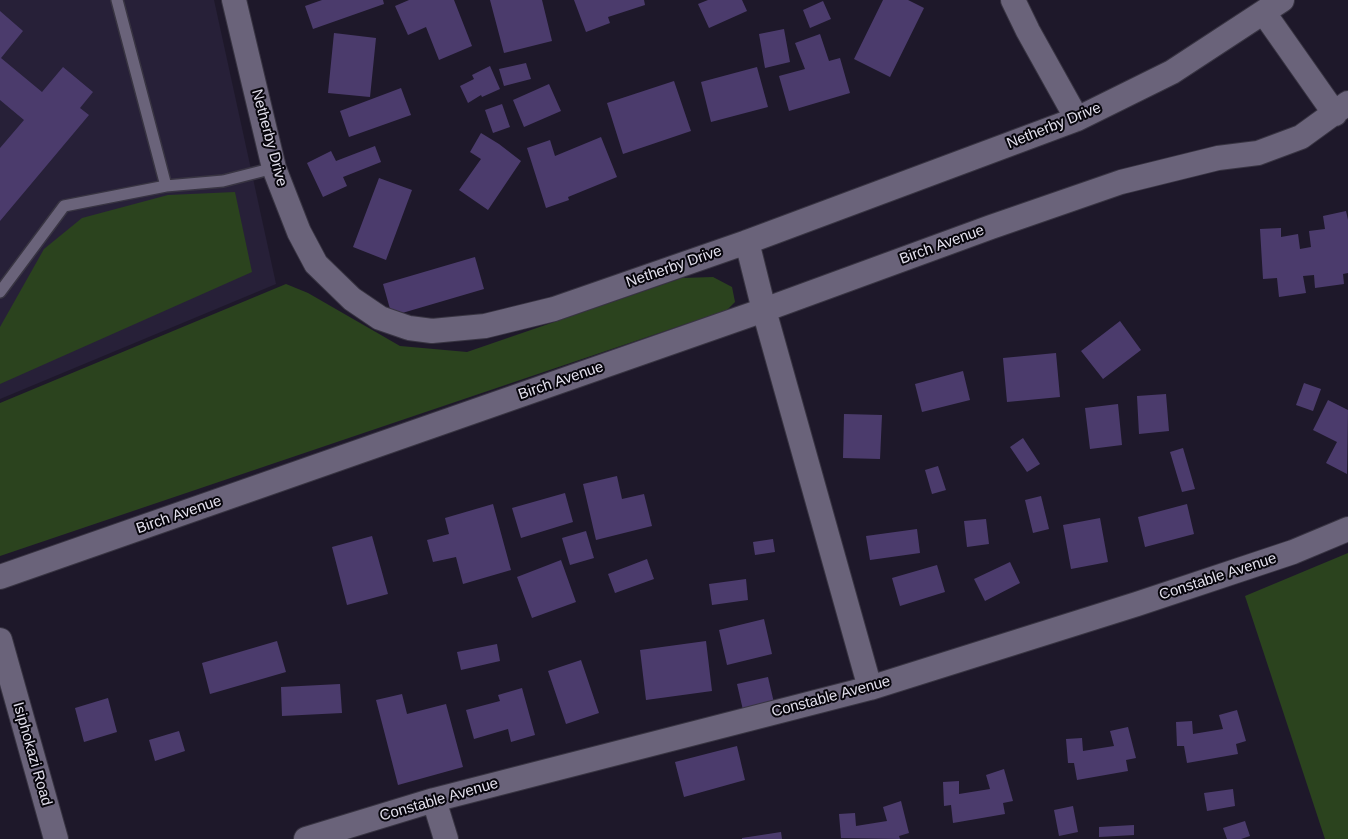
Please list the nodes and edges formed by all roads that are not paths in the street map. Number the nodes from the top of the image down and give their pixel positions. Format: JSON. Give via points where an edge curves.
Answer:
{"nodes":[{"id":1,"x":117,"y":0,"type":"edge"},
{"id":2,"x":234,"y":0,"type":"edge"},
{"id":3,"x":1013,"y":0,"type":"edge"},
{"id":4,"x":1273,"y":7,"type":"edge"},
{"id":5,"x":1342,"y":109,"type":"edge"},
{"id":6,"x":1077,"y":118,"type":"junction"},
{"id":7,"x":274,"y":168,"type":"junction"},
{"id":8,"x":166,"y":186,"type":"junction"},
{"id":9,"x":747,"y":242,"type":"junction"},
{"id":10,"x":0,"y":292,"type":"edge"},
{"id":11,"x":764,"y":310,"type":"junction"},
{"id":12,"x":1348,"y":529,"type":"edge"},
{"id":13,"x":0,"y":577,"type":"edge"},
{"id":14,"x":0,"y":640,"type":"edge"},
{"id":15,"x":870,"y":688,"type":"junction"},
{"id":16,"x":434,"y":800,"type":"junction"},
{"id":17,"x":56,"y":839,"type":"edge"},
{"id":18,"x":306,"y":839,"type":"edge"},
{"id":19,"x":446,"y":839,"type":"edge"}],
"edges":[{"from":1,"to":8,"type":"lane"},
{"from":2,"to":7,"type":"street","name":"Netherby Drive"},
{"from":3,"to":6,"type":"street"},
{"from":4,"to":5,"type":"street"},
{"from":4,"to":6,"type":"street","name":"Netherby Drive","via":[[1172,72]]},
{"from":5,"to":11,"type":"street","name":"Birch Avenue","via":[[1302,137],[1258,153],[1218,158],[1121,182]]},
{"from":6,"to":9,"type":"street","name":"Netherby Drive"},
{"from":7,"to":8,"type":"lane","via":[[223,182]]},
{"from":7,"to":9,"type":"street","name":"Netherby Drive","via":[[299,232],[316,264],[352,299],[380,318],[416,329],[432,331],[485,326],[554,309]]},
{"from":8,"to":10,"type":"lane","via":[[64,206]]},
{"from":9,"to":11,"type":"street"},
{"from":11,"to":13,"type":"street","name":"Birch Avenue"},
{"from":11,"to":15,"type":"street"},
{"from":12,"to":15,"type":"street","name":"Constable Avenue","via":[[1293,552],[1137,604]]},
{"from":14,"to":17,"type":"street","name":"Isiphokazi Road"},
{"from":15,"to":16,"type":"street","name":"Constable Avenue"},
{"from":16,"to":18,"type":"street","name":"Constable Avenue"},
{"from":16,"to":19,"type":"street"}]}
